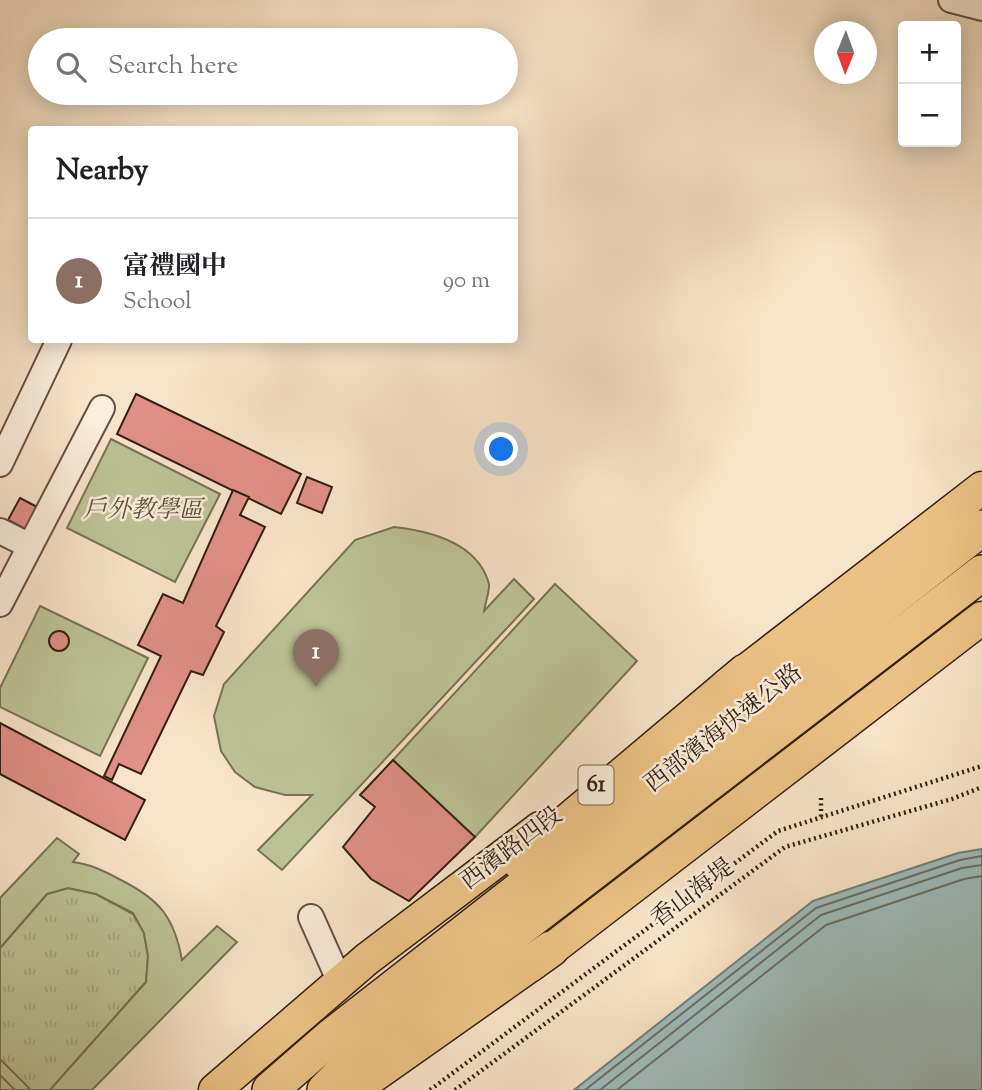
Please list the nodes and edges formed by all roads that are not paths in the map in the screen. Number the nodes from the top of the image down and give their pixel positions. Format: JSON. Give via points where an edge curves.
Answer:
{"nodes":[{"id":1,"x":951,"y":0,"type":"edge"},
{"id":2,"x":982,"y":8,"type":"edge"},
{"id":3,"x":57,"y":343,"type":"edge"},
{"id":4,"x":102,"y":408,"type":"dead end"},
{"id":5,"x":9,"y":423,"type":"edge"},
{"id":6,"x":0,"y":464,"type":"edge"},
{"id":7,"x":982,"y":488,"type":"edge"},
{"id":8,"x":982,"y":528,"type":"edge"},
{"id":9,"x":0,"y":531,"type":"edge"},
{"id":10,"x":30,"y":546,"type":"junction"},
{"id":11,"x":982,"y":573,"type":"edge"},
{"id":12,"x":0,"y":604,"type":"edge"},
{"id":13,"x":982,"y":618,"type":"edge"},
{"id":14,"x":745,"y":672,"type":"junction"},
{"id":15,"x":311,"y":917,"type":"dead end"},
{"id":16,"x":551,"y":949,"type":"junction"},
{"id":17,"x":340,"y":982,"type":"junction"},
{"id":18,"x":332,"y":1036,"type":"junction"},
{"id":19,"x":215,"y":1090,"type":"edge"},
{"id":20,"x":270,"y":1090,"type":"edge"},
{"id":21,"x":325,"y":1090,"type":"edge"},
{"id":22,"x":352,"y":1090,"type":"edge"},
{"id":23,"x":379,"y":1090,"type":"edge"}],
"edges":[{"from":1,"to":2,"type":"street"},
{"from":3,"to":5,"type":"street"},
{"from":4,"to":10,"type":"street"},
{"from":5,"to":6,"type":"street"},
{"from":7,"to":14,"type":"main road","name":"西濱路四段","number":"61"},
{"from":8,"to":18,"type":"highway","name":"西部濱海快速公路","number":"61"},
{"from":9,"to":10,"type":"street"},
{"from":10,"to":12,"type":"street"},
{"from":11,"to":21,"type":"highway","name":"西部濱海快速公路","via":[[366,1049]]},
{"from":13,"to":16,"type":"main road"},
{"from":14,"to":17,"type":"main road","name":"西濱路四段","number":"61"},
{"from":14,"to":18,"type":"highway","via":[[428,939]]},
{"from":15,"to":17,"type":"street"},
{"from":16,"to":22,"type":"highway"},
{"from":16,"to":23,"type":"main road"},
{"from":17,"to":19,"type":"main road","name":"西濱路四段","number":"61"},
{"from":18,"to":20,"type":"highway","name":"西部濱海快速公路","number":"61"}]}
